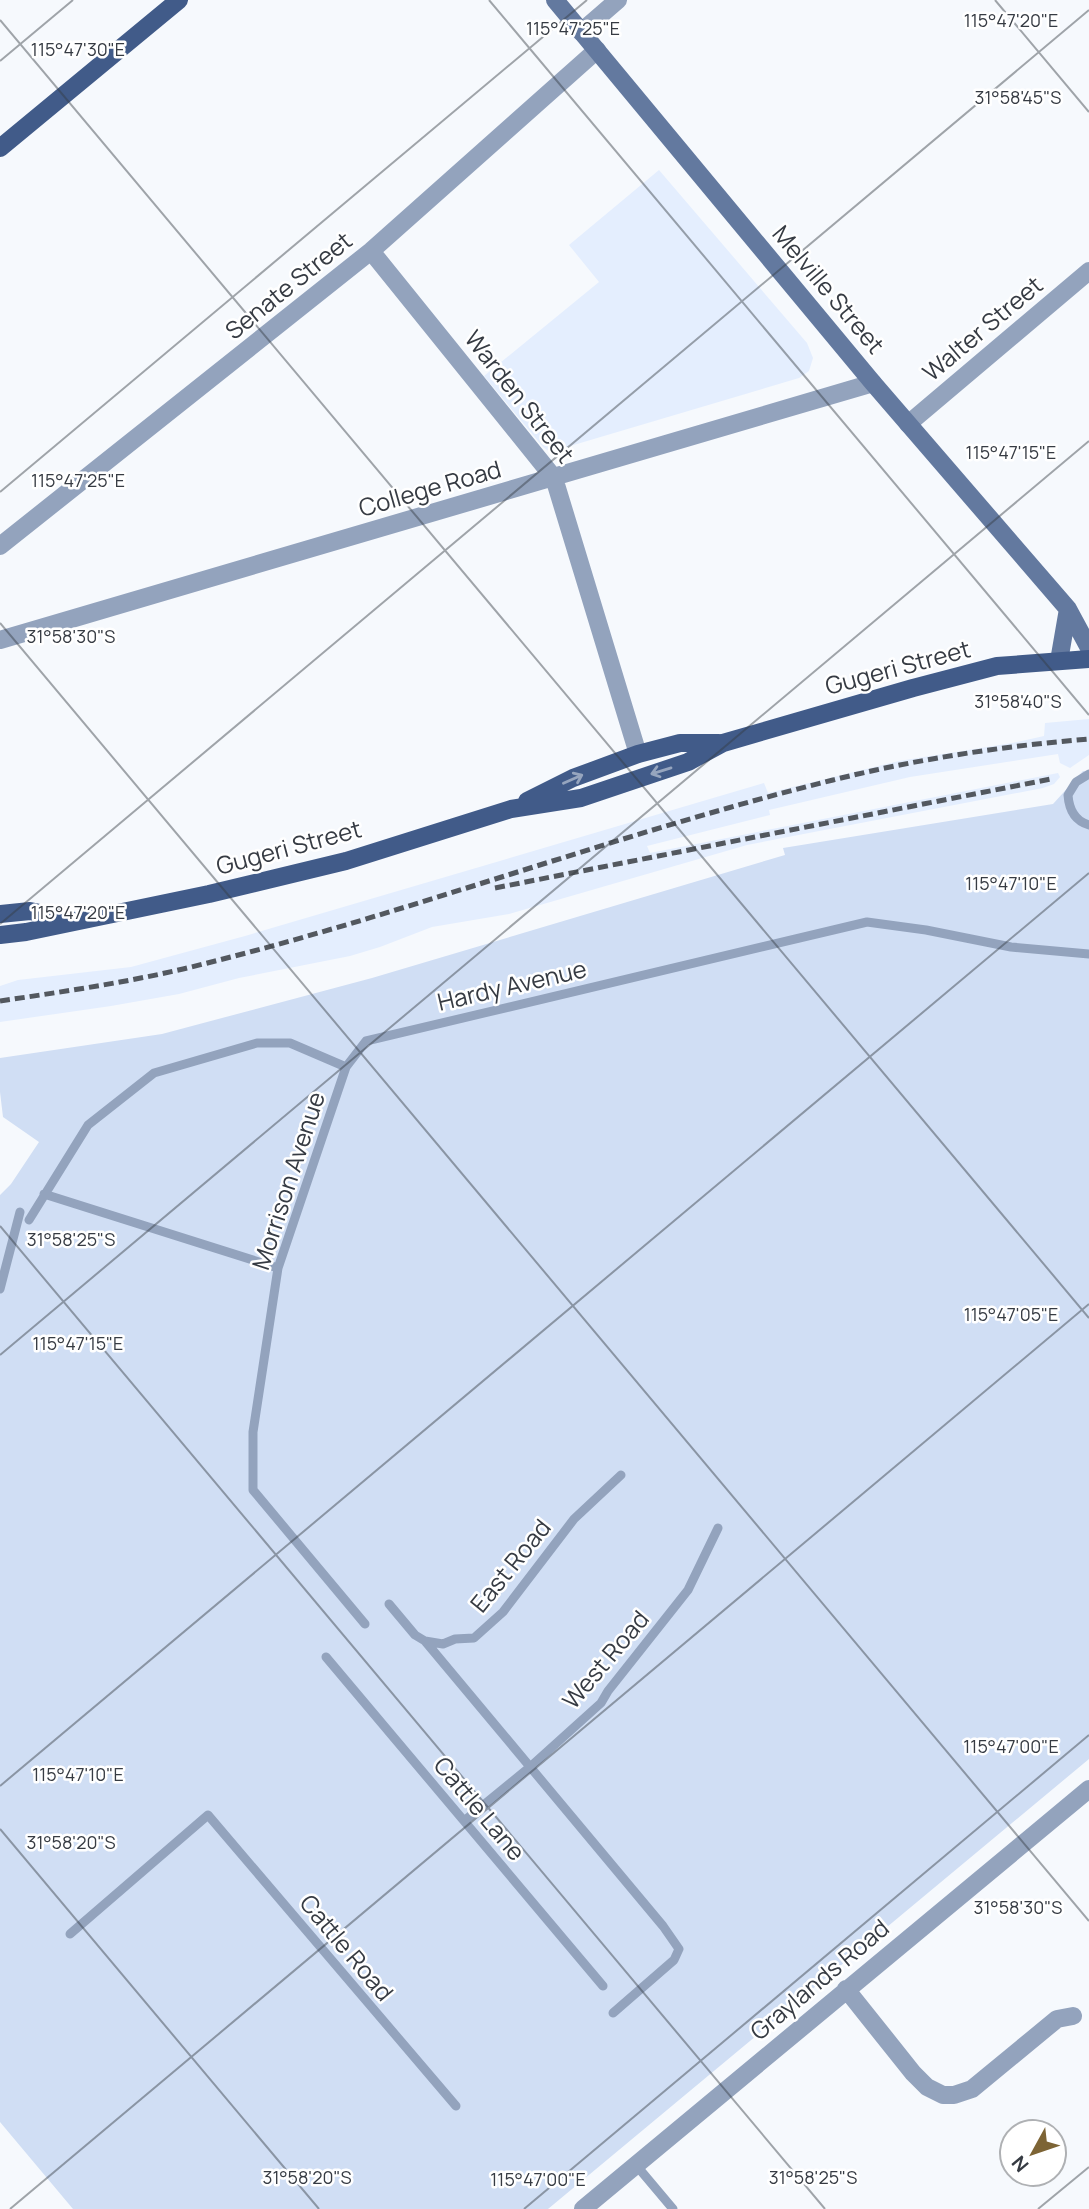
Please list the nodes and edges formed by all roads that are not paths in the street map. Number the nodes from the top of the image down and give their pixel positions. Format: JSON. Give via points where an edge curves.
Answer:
{"nodes":[{"id":1,"x":179,"y":0,"type":"edge"},
{"id":2,"x":555,"y":0,"type":"edge"},
{"id":3,"x":618,"y":0,"type":"edge"},
{"id":4,"x":581,"y":32,"type":"junction"},
{"id":5,"x":597,"y":50,"type":"junction"},
{"id":6,"x":0,"y":148,"type":"edge"},
{"id":7,"x":372,"y":251,"type":"junction"},
{"id":8,"x":1089,"y":271,"type":"edge"},
{"id":9,"x":873,"y":383,"type":"junction"},
{"id":10,"x":908,"y":424,"type":"junction"},
{"id":11,"x":554,"y":478,"type":"junction"},
{"id":12,"x":0,"y":546,"type":"edge"},
{"id":13,"x":1068,"y":609,"type":"junction"},
{"id":14,"x":0,"y":640,"type":"edge"},
{"id":15,"x":1089,"y":648,"type":"edge"},
{"id":16,"x":1089,"y":659,"type":"edge"},
{"id":17,"x":1059,"y":662,"type":"junction"},
{"id":18,"x":723,"y":743,"type":"junction"},
{"id":19,"x":638,"y":754,"type":"junction"},
{"id":20,"x":1089,"y":774,"type":"edge"},
{"id":21,"x":512,"y":809,"type":"junction"},
{"id":22,"x":1089,"y":825,"type":"edge"},
{"id":23,"x":0,"y":914,"type":"edge"},
{"id":24,"x":76,"y":920,"type":"junction"},
{"id":25,"x":0,"y":935,"type":"edge"},
{"id":26,"x":1089,"y":954,"type":"edge"},
{"id":27,"x":346,"y":1067,"type":"junction"},
{"id":28,"x":44,"y":1194,"type":"junction"},
{"id":29,"x":20,"y":1212,"type":"dead end"},
{"id":30,"x":29,"y":1220,"type":"dead end"},
{"id":31,"x":278,"y":1268,"type":"junction"},
{"id":32,"x":0,"y":1289,"type":"edge"},
{"id":33,"x":621,"y":1475,"type":"dead end"},
{"id":34,"x":718,"y":1528,"type":"dead end"},
{"id":35,"x":389,"y":1604,"type":"dead end"},
{"id":36,"x":365,"y":1624,"type":"dead end"},
{"id":37,"x":425,"y":1641,"type":"junction"},
{"id":38,"x":326,"y":1657,"type":"dead end"},
{"id":39,"x":530,"y":1767,"type":"junction"},
{"id":40,"x":1089,"y":1789,"type":"edge"},
{"id":41,"x":464,"y":1821,"type":"junction"},
{"id":42,"x":70,"y":1934,"type":"dead end"},
{"id":43,"x":603,"y":1986,"type":"dead end"},
{"id":44,"x":846,"y":1989,"type":"junction"},
{"id":45,"x":613,"y":2013,"type":"dead end"},
{"id":46,"x":1073,"y":2016,"type":"dead end"},
{"id":47,"x":456,"y":2106,"type":"dead end"},
{"id":48,"x":636,"y":2165,"type":"junction"},
{"id":49,"x":583,"y":2209,"type":"edge"},
{"id":50,"x":673,"y":2209,"type":"edge"}],
"edges":[{"from":1,"to":6,"type":"main road"},
{"from":2,"to":4,"type":"street","name":"Melville Street"},
{"from":3,"to":4,"type":"street"},
{"from":4,"to":5,"type":"street","name":"Melville Street"},
{"from":5,"to":7,"type":"street","name":"Senate Street"},
{"from":5,"to":9,"type":"street","name":"Melville Street"},
{"from":7,"to":11,"type":"street","name":"Warden Street"},
{"from":7,"to":12,"type":"street","name":"Senate Street"},
{"from":8,"to":10,"type":"street","name":"Walter Street"},
{"from":9,"to":10,"type":"street","name":"Melville Street"},
{"from":9,"to":11,"type":"street","name":"College Road"},
{"from":10,"to":13,"type":"street","name":"Melville Street"},
{"from":11,"to":14,"type":"street","name":"College Road"},
{"from":11,"to":19,"type":"street","name":"Warden Street"},
{"from":13,"to":15,"type":"street","name":"Melville Street"},
{"from":13,"to":17,"type":"street"},
{"from":16,"to":17,"type":"main road","name":"Gugeri Street"},
{"from":17,"to":18,"type":"main road","name":"Gugeri Street","via":[[997,666]]},
{"from":18,"to":19,"type":"main road","name":"Gugeri Street","via":[[680,743]]},
{"from":18,"to":21,"type":"main road","name":"Gugeri Street","one_way":true,"via":[[688,762],[581,799]]},
{"from":21,"to":19,"type":"main road","name":"Gugeri Street","one_way":true},
{"from":20,"to":22,"type":"lane","via":[[1076,782],[1068,795],[1072,812]]},
{"from":21,"to":24,"type":"main road","name":"Gugeri Street","via":[[333,864]]},
{"from":23,"to":24,"type":"main road","name":"Gugeri Street","via":[[30,911]]},
{"from":24,"to":25,"type":"main road","name":"Gugeri Street"},
{"from":26,"to":27,"type":"lane","name":"Hardy Avenue","via":[[1011,947],[867,922],[366,1041]]},
{"from":27,"to":28,"type":"lane","via":[[290,1043],[257,1043],[154,1073],[88,1125]]},
{"from":27,"to":31,"type":"lane","name":"Morrison Avenue"},
{"from":28,"to":30,"type":"lane"},
{"from":28,"to":31,"type":"lane"},
{"from":29,"to":32,"type":"lane"},
{"from":31,"to":36,"type":"lane","name":"Morrison Avenue","via":[[253,1432],[253,1490]]},
{"from":33,"to":37,"type":"lane","name":"East Road","via":[[574,1519],[503,1612],[474,1638]]},
{"from":34,"to":39,"type":"lane","name":"West Road","via":[[688,1590],[601,1703]]},
{"from":35,"to":37,"type":"lane"},
{"from":37,"to":39,"type":"lane"},
{"from":38,"to":41,"type":"lane","name":"Cattle Lane"},
{"from":39,"to":41,"type":"lane","name":"West Road"},
{"from":39,"to":45,"type":"lane","via":[[679,1949],[674,1960]]},
{"from":40,"to":44,"type":"street","name":"Graylands Road"},
{"from":41,"to":43,"type":"lane","name":"Cattle Lane"},
{"from":42,"to":47,"type":"lane","name":"Cattle Road","via":[[208,1815]]},
{"from":44,"to":46,"type":"street","via":[[914,2073],[943,2095],[972,2089],[1057,2019]]},
{"from":44,"to":48,"type":"street","name":"Graylands Road"},
{"from":48,"to":49,"type":"street","name":"Graylands Road"},
{"from":48,"to":50,"type":"lane"}]}
